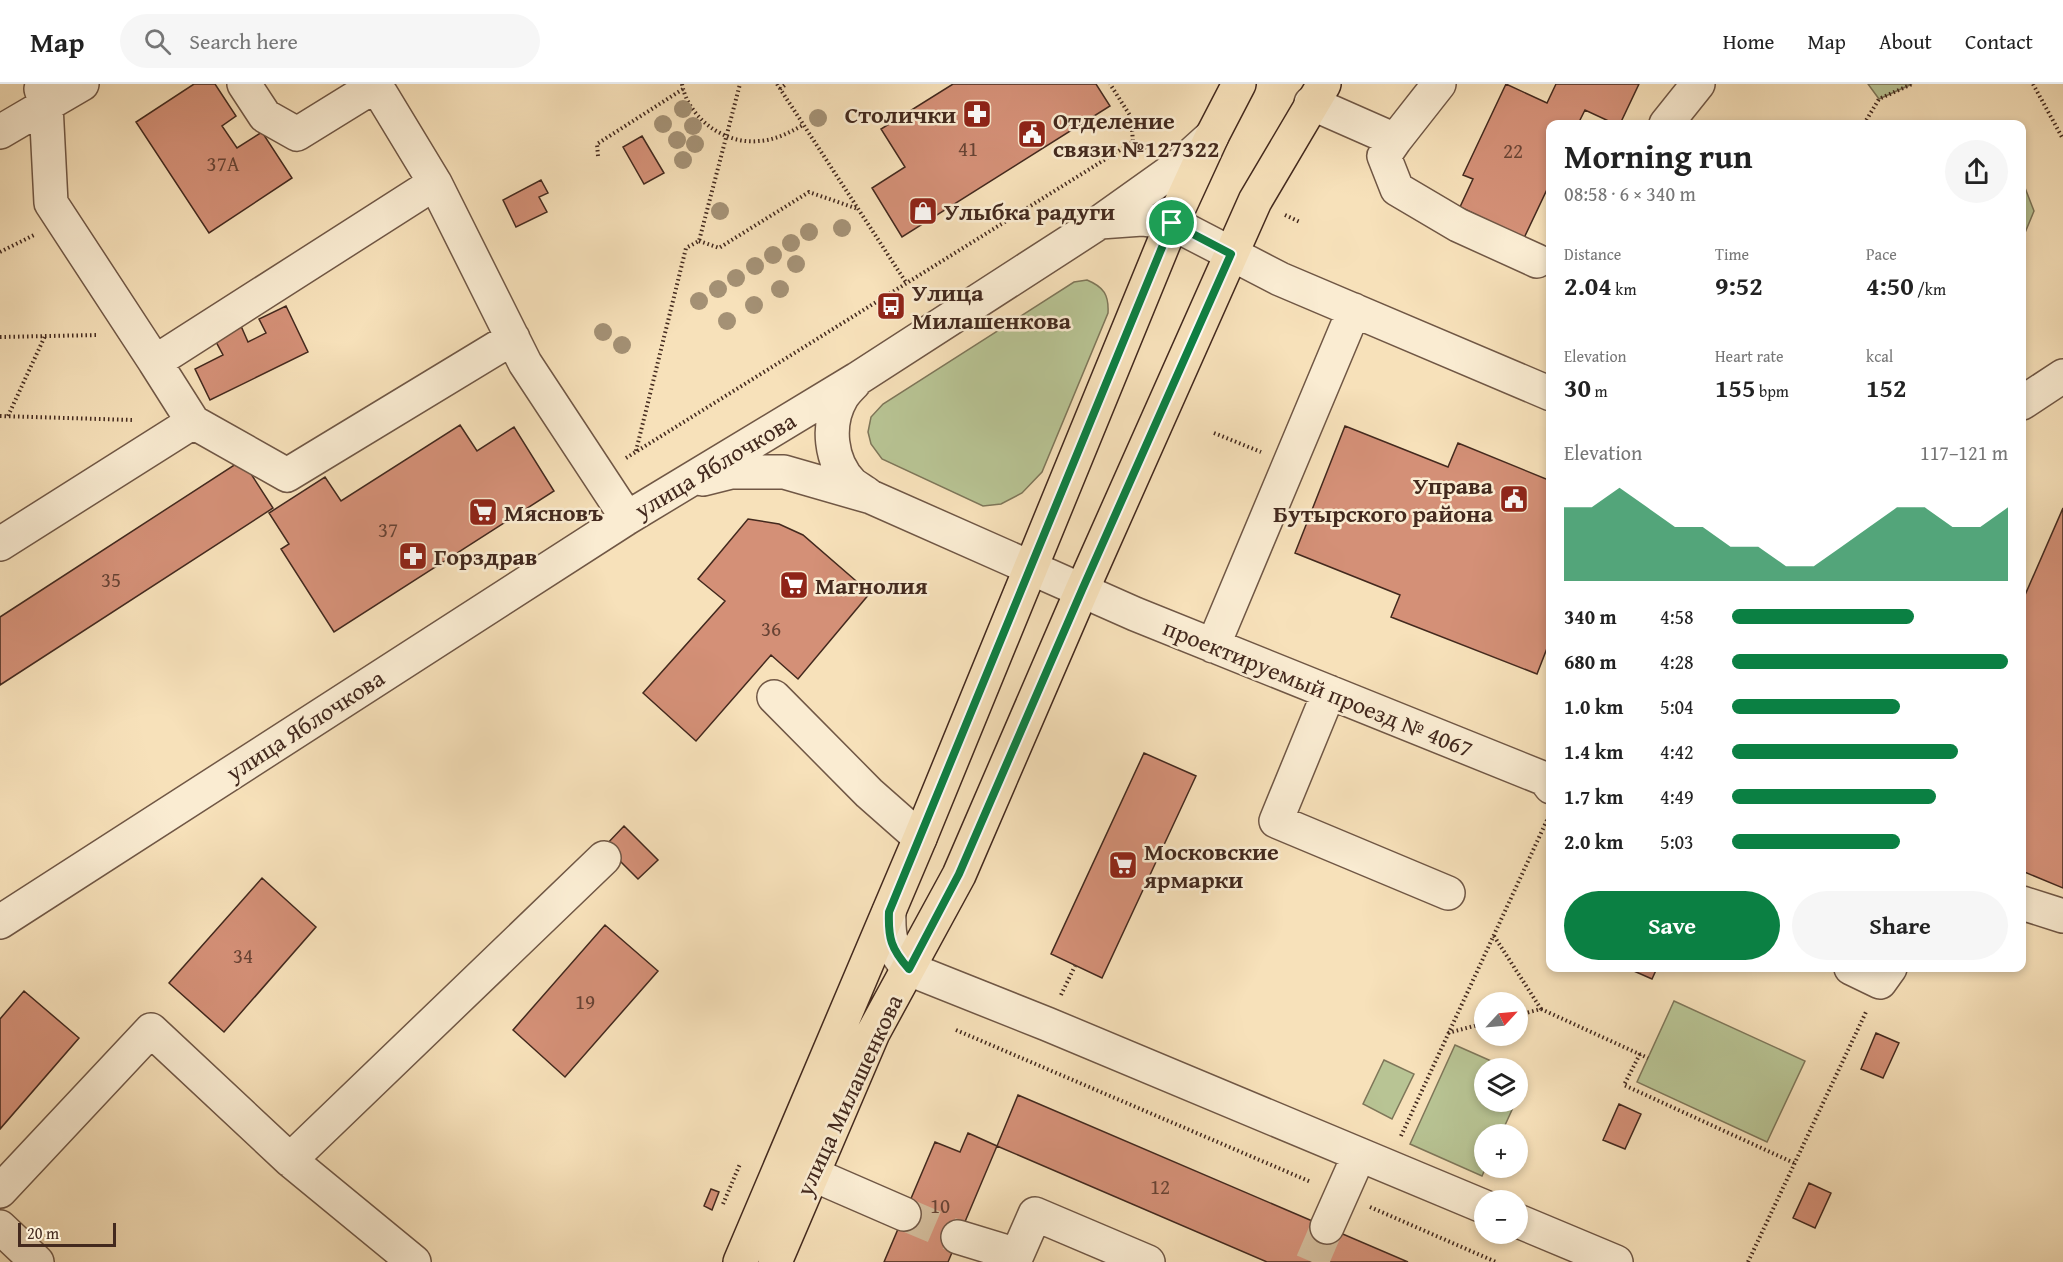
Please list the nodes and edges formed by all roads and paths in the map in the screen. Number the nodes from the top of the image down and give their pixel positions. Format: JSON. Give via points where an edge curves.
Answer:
{"nodes":[{"id":1,"x":81,"y":84,"type":"edge"},
{"id":2,"x":244,"y":84,"type":"edge"},
{"id":3,"x":740,"y":84,"type":"edge"},
{"id":4,"x":777,"y":84,"type":"edge"},
{"id":5,"x":786,"y":84,"type":"edge"},
{"id":6,"x":1110,"y":84,"type":"edge"},
{"id":7,"x":1439,"y":84,"type":"edge"},
{"id":8,"x":1698,"y":84,"type":"edge"},
{"id":9,"x":1912,"y":84,"type":"edge"},
{"id":10,"x":2034,"y":84,"type":"edge"},
{"id":11,"x":376,"y":85,"type":"edge"},
{"id":12,"x":1238,"y":85,"type":"edge"},
{"id":13,"x":683,"y":86,"type":"edge"},
{"id":14,"x":780,"y":89,"type":"junction"},
{"id":15,"x":1317,"y":94,"type":"edge"},
{"id":16,"x":42,"y":95,"type":"edge"},
{"id":17,"x":1669,"y":120,"type":"edge"},
{"id":18,"x":1866,"y":120,"type":"edge"},
{"id":19,"x":803,"y":125,"type":"junction"},
{"id":20,"x":0,"y":132,"type":"edge"},
{"id":21,"x":726,"y":136,"type":"junction"},
{"id":22,"x":1212,"y":136,"type":"junction"},
{"id":23,"x":2063,"y":139,"type":"edge"},
{"id":24,"x":1395,"y":140,"type":"junction"},
{"id":25,"x":598,"y":156,"type":"dead end"},
{"id":26,"x":435,"y":183,"type":"junction"},
{"id":27,"x":858,"y":210,"type":"junction"},
{"id":28,"x":1100,"y":222,"type":"junction"},
{"id":29,"x":1172,"y":223,"type":"junction"},
{"id":30,"x":699,"y":241,"type":"junction"},
{"id":31,"x":1231,"y":254,"type":"junction"},
{"id":32,"x":1546,"y":259,"type":"edge"},
{"id":33,"x":907,"y":284,"type":"junction"},
{"id":34,"x":1354,"y":310,"type":"junction"},
{"id":35,"x":136,"y":334,"type":"junction"},
{"id":36,"x":45,"y":336,"type":"junction"},
{"id":37,"x":0,"y":337,"type":"edge"},
{"id":38,"x":513,"y":338,"type":"junction"},
{"id":39,"x":155,"y":362,"type":"junction"},
{"id":40,"x":2063,"y":376,"type":"edge"},
{"id":41,"x":857,"y":379,"type":"junction"},
{"id":42,"x":1546,"y":392,"type":"edge"},
{"id":43,"x":2026,"y":400,"type":"edge"},
{"id":44,"x":0,"y":416,"type":"edge"},
{"id":45,"x":8,"y":416,"type":"junction"},
{"id":46,"x":136,"y":420,"type":"dead end"},
{"id":47,"x":194,"y":422,"type":"junction"},
{"id":48,"x":1214,"y":433,"type":"dead end"},
{"id":49,"x":636,"y":452,"type":"junction"},
{"id":50,"x":1290,"y":465,"type":"junction"},
{"id":51,"x":598,"y":476,"type":"junction"},
{"id":52,"x":684,"y":484,"type":"junction"},
{"id":53,"x":872,"y":497,"type":"junction"},
{"id":54,"x":627,"y":518,"type":"junction"},
{"id":55,"x":0,"y":544,"type":"edge"},
{"id":56,"x":1030,"y":568,"type":"junction"},
{"id":57,"x":1082,"y":590,"type":"junction"},
{"id":58,"x":1213,"y":646,"type":"junction"},
{"id":59,"x":1329,"y":692,"type":"junction"},
{"id":60,"x":774,"y":697,"type":"dead end"},
{"id":61,"x":1546,"y":776,"type":"edge"},
{"id":62,"x":1546,"y":822,"type":"edge"},
{"id":63,"x":920,"y":837,"type":"junction"},
{"id":64,"x":604,"y":858,"type":"dead end"},
{"id":65,"x":1448,"y":892,"type":"dead end"},
{"id":66,"x":2026,"y":904,"type":"edge"},
{"id":67,"x":889,"y":912,"type":"junction"},
{"id":68,"x":2063,"y":916,"type":"edge"},
{"id":69,"x":0,"y":921,"type":"edge"},
{"id":70,"x":1494,"y":935,"type":"junction"},
{"id":71,"x":909,"y":969,"type":"junction"},
{"id":72,"x":1885,"y":975,"type":"edge"},
{"id":73,"x":1541,"y":1009,"type":"junction"},
{"id":74,"x":1528,"y":1012,"type":"edge"},
{"id":75,"x":1474,"y":1026,"type":"edge"},
{"id":76,"x":956,"y":1030,"type":"dead end"},
{"id":77,"x":1448,"y":1033,"type":"junction"},
{"id":78,"x":1640,"y":1054,"type":"junction"},
{"id":79,"x":1648,"y":1058,"type":"dead end"},
{"id":80,"x":290,"y":1160,"type":"junction"},
{"id":81,"x":1373,"y":1161,"type":"junction"},
{"id":82,"x":1794,"y":1163,"type":"junction"},
{"id":83,"x":740,"y":1164,"type":"dead end"},
{"id":84,"x":812,"y":1174,"type":"junction"},
{"id":85,"x":0,"y":1191,"type":"edge"},
{"id":86,"x":1341,"y":1195,"type":"junction"},
{"id":87,"x":1474,"y":1202,"type":"edge"},
{"id":88,"x":723,"y":1204,"type":"dead end"},
{"id":89,"x":904,"y":1214,"type":"tunnel mouth"},
{"id":90,"x":1528,"y":1225,"type":"edge"},
{"id":91,"x":0,"y":1227,"type":"edge"},
{"id":92,"x":1327,"y":1227,"type":"tunnel mouth"},
{"id":93,"x":958,"y":1237,"type":"tunnel mouth"},
{"id":94,"x":1016,"y":1258,"type":"edge"},
{"id":95,"x":37,"y":1262,"type":"edge"},
{"id":96,"x":414,"y":1262,"type":"edge"},
{"id":97,"x":740,"y":1262,"type":"edge"},
{"id":98,"x":775,"y":1262,"type":"edge"},
{"id":99,"x":1148,"y":1262,"type":"edge"},
{"id":100,"x":1496,"y":1262,"type":"edge"},
{"id":101,"x":1616,"y":1262,"type":"edge"},
{"id":102,"x":1748,"y":1262,"type":"edge"}],
"edges":[{"from":1,"to":16,"type":"street"},
{"from":2,"to":11,"type":"street","via":[[265,117],[297,134]]},
{"from":3,"to":21,"type":"path"},
{"from":4,"to":14,"type":"path"},
{"from":5,"to":14,"type":"path"},
{"from":6,"to":33,"type":"path","via":[[1131,117],[1133,142]]},
{"from":7,"to":24,"type":"street"},
{"from":8,"to":17,"type":"street"},
{"from":9,"to":18,"type":"path","via":[[1879,99]]},
{"from":10,"to":23,"type":"path"},
{"from":11,"to":26,"type":"street"},
{"from":12,"to":22,"type":"main road","name":"улица Милашенкова"},
{"from":13,"to":21,"type":"path","via":[[691,107],[703,122]]},
{"from":13,"to":25,"type":"path","via":[[597,144]]},
{"from":14,"to":19,"type":"path"},
{"from":15,"to":24,"type":"street"},
{"from":15,"to":31,"type":"main road","name":"улица Милашенкова","via":[[1255,201]]},
{"from":16,"to":20,"type":"street"},
{"from":16,"to":35,"type":"street","via":[[51,203]]},
{"from":19,"to":21,"type":"path","via":[[776,139],[757,142]]},
{"from":19,"to":27,"type":"path"},
{"from":21,"to":30,"type":"path"},
{"from":22,"to":28,"type":"street","name":"улица Яблочкова","via":[[1180,165]]},
{"from":22,"to":29,"type":"main road","name":"улица Милашенкова"},
{"from":24,"to":32,"type":"street","via":[[1384,156],[1397,189],[1458,225]]},
{"from":26,"to":38,"type":"street"},
{"from":26,"to":39,"type":"street"},
{"from":27,"to":30,"type":"path","via":[[809,192],[719,248]]},
{"from":27,"to":33,"type":"path"},
{"from":28,"to":29,"type":"street","via":[[1142,219]]},
{"from":28,"to":41,"type":"street","name":"улица Яблочкова"},
{"from":29,"to":31,"type":"street"},
{"from":29,"to":56,"type":"main road","name":"улица Милашенкова"},
{"from":30,"to":49,"type":"path","via":[[686,249]]},
{"from":31,"to":34,"type":"street"},
{"from":31,"to":57,"type":"main road","name":"улица Милашенкова"},
{"from":33,"to":49,"type":"path"},
{"from":34,"to":42,"type":"street"},
{"from":34,"to":50,"type":"street"},
{"from":35,"to":36,"type":"path"},
{"from":35,"to":39,"type":"street"},
{"from":36,"to":37,"type":"path"},
{"from":36,"to":45,"type":"path"},
{"from":38,"to":47,"type":"street","via":[[287,475]]},
{"from":38,"to":51,"type":"street"},
{"from":39,"to":47,"type":"street"},
{"from":40,"to":43,"type":"street"},
{"from":41,"to":52,"type":"street","name":"улица Яблочкова"},
{"from":41,"to":53,"type":"street","via":[[842,397],[833,419],[832,442],[839,465],[852,484]]},
{"from":44,"to":45,"type":"path"},
{"from":45,"to":46,"type":"path"},
{"from":47,"to":55,"type":"street"},
{"from":48,"to":50,"type":"path"},
{"from":49,"to":51,"type":"path"},
{"from":50,"to":58,"type":"street"},
{"from":51,"to":54,"type":"street"},
{"from":52,"to":53,"type":"street","via":[[731,472],[784,472]]},
{"from":52,"to":54,"type":"street","name":"улица Яблочкова"},
{"from":53,"to":56,"type":"street","name":"проектируемый проезд № 4067"},
{"from":54,"to":69,"type":"street","name":"улица Яблочкова"},
{"from":56,"to":57,"type":"street","name":"проектируемый проезд № 4067"},
{"from":56,"to":63,"type":"main road","name":"улица Милашенкова"},
{"from":57,"to":58,"type":"street","name":"проектируемый проезд № 4067"},
{"from":57,"to":71,"type":"main road","name":"улица Милашенкова","via":[[959,874]]},
{"from":58,"to":59,"type":"street","name":"проектируемый проезд № 4067"},
{"from":59,"to":61,"type":"street","name":"проектируемый проезд № 4067"},
{"from":59,"to":65,"type":"street","via":[[1276,821]]},
{"from":60,"to":63,"type":"street","via":[[869,793]]},
{"from":62,"to":70,"type":"path"},
{"from":63,"to":67,"type":"main road","name":"улица Милашенкова"},
{"from":64,"to":80,"type":"street"},
{"from":66,"to":68,"type":"street"},
{"from":67,"to":71,"type":"street","via":[[890,942]]},
{"from":67,"to":97,"type":"main road","name":"улица Милашенкова"},
{"from":70,"to":73,"type":"path"},
{"from":70,"to":77,"type":"path"},
{"from":71,"to":81,"type":"street"},
{"from":71,"to":84,"type":"main road","name":"улица Милашенкова","via":[[873,1033]]},
{"from":72,"to":82,"type":"path"},
{"from":73,"to":74,"type":"path"},
{"from":73,"to":78,"type":"path"},
{"from":75,"to":77,"type":"path"},
{"from":76,"to":86,"type":"path"},
{"from":77,"to":81,"type":"path"},
{"from":78,"to":79,"type":"path"},
{"from":78,"to":82,"type":"path","via":[[1624,1085]]},
{"from":80,"to":85,"type":"street","via":[[151,1030]]},
{"from":80,"to":96,"type":"street"},
{"from":81,"to":86,"type":"street"},
{"from":81,"to":87,"type":"street"},
{"from":82,"to":102,"type":"path"},
{"from":83,"to":88,"type":"path"},
{"from":84,"to":89,"type":"street"},
{"from":84,"to":98,"type":"main road","name":"улица Милашенкова"},
{"from":86,"to":92,"type":"street"},
{"from":86,"to":100,"type":"path"},
{"from":90,"to":101,"type":"street"},
{"from":91,"to":95,"type":"street"},
{"from":93,"to":94,"type":"street"},
{"from":94,"to":99,"type":"street","via":[[1035,1214]]}]}
